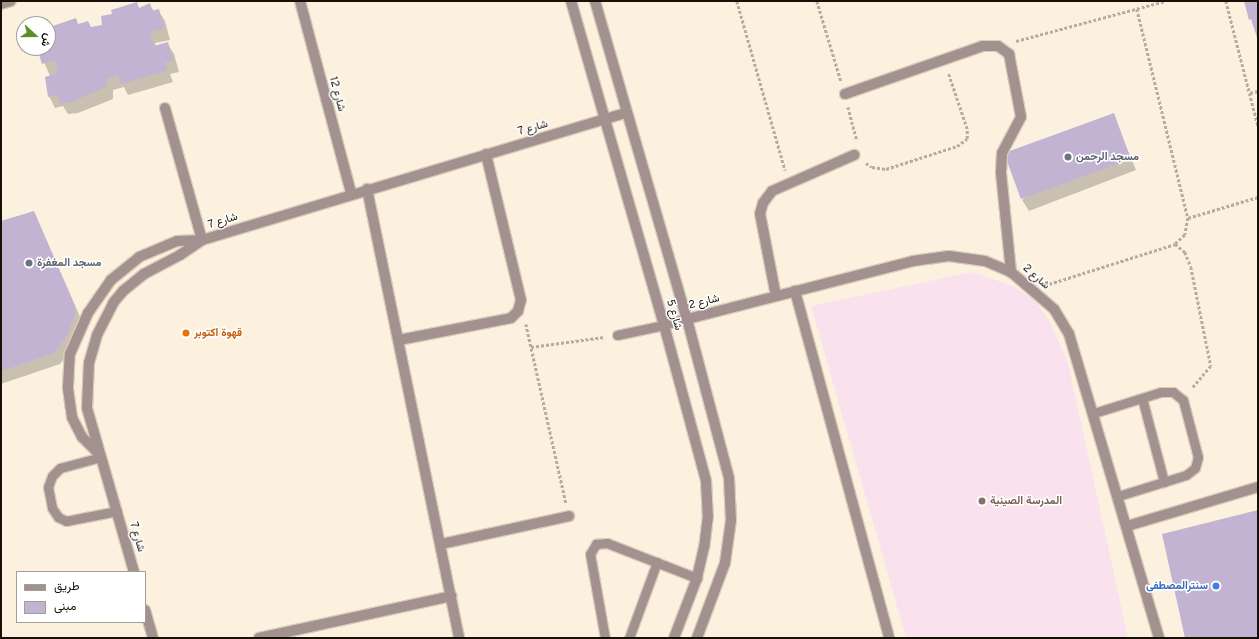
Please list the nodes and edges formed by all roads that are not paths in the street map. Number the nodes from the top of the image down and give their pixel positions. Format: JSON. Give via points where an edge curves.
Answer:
{"nodes":[{"id":1,"x":11,"y":1,"type":"edge"},
{"id":2,"x":300,"y":1,"type":"edge"},
{"id":3,"x":571,"y":1,"type":"edge"},
{"id":4,"x":595,"y":1,"type":"edge"},
{"id":5,"x":1,"y":4,"type":"edge"},
{"id":6,"x":845,"y":94,"type":"road end"},
{"id":7,"x":165,"y":108,"type":"dead end"},
{"id":8,"x":626,"y":113,"type":"junction"},
{"id":9,"x":604,"y":120,"type":"junction"},
{"id":10,"x":486,"y":154,"type":"junction"},
{"id":11,"x":854,"y":155,"type":"road end"},
{"id":12,"x":367,"y":189,"type":"junction"},
{"id":13,"x":352,"y":193,"type":"junction"},
{"id":14,"x":202,"y":240,"type":"junction"},
{"id":15,"x":1011,"y":272,"type":"junction"},
{"id":16,"x":795,"y":292,"type":"junction"},
{"id":17,"x":776,"y":296,"type":"junction"},
{"id":18,"x":687,"y":319,"type":"junction"},
{"id":19,"x":664,"y":325,"type":"junction"},
{"id":20,"x":617,"y":335,"type":"road end"},
{"id":21,"x":399,"y":340,"type":"junction"},
{"id":22,"x":1142,"y":398,"type":"junction"},
{"id":23,"x":1094,"y":414,"type":"junction"},
{"id":24,"x":102,"y":457,"type":"junction"},
{"id":25,"x":1164,"y":482,"type":"junction"},
{"id":26,"x":1258,"y":487,"type":"edge"},
{"id":27,"x":1118,"y":496,"type":"junction"},
{"id":28,"x":117,"y":511,"type":"junction"},
{"id":29,"x":569,"y":516,"type":"road end"},
{"id":30,"x":1127,"y":526,"type":"junction"},
{"id":31,"x":441,"y":544,"type":"junction"},
{"id":32,"x":657,"y":562,"type":"junction"},
{"id":33,"x":134,"y":571,"type":"edge"},
{"id":34,"x":697,"y":578,"type":"junction"},
{"id":35,"x":451,"y":596,"type":"junction"},
{"id":36,"x":146,"y":614,"type":"edge"},
{"id":37,"x":297,"y":634,"type":"edge"},
{"id":38,"x":153,"y":638,"type":"edge"},
{"id":39,"x":259,"y":638,"type":"edge"},
{"id":40,"x":459,"y":638,"type":"edge"},
{"id":41,"x":605,"y":638,"type":"edge"},
{"id":42,"x":629,"y":638,"type":"edge"},
{"id":43,"x":674,"y":638,"type":"edge"},
{"id":44,"x":697,"y":638,"type":"edge"},
{"id":45,"x":889,"y":638,"type":"edge"},
{"id":46,"x":1159,"y":638,"type":"edge"}],
"edges":[{"from":1,"to":5,"type":"street"},
{"from":2,"to":13,"type":"street","name":"شارع 12"},
{"from":3,"to":9,"type":"street","name":"شارع 5"},
{"from":4,"to":8,"type":"street","name":"شارع 5"},
{"from":6,"to":15,"type":"street","via":[[983,46],[998,46],[1009,54],[1021,117],[1002,153],[1001,173]]},
{"from":7,"to":14,"type":"street"},
{"from":8,"to":9,"type":"street","name":"شارع 7"},
{"from":8,"to":18,"type":"street","name":"شارع 5"},
{"from":9,"to":10,"type":"street","name":"شارع 7"},
{"from":9,"to":19,"type":"street","name":"شارع 5"},
{"from":10,"to":12,"type":"street","name":"شارع 7"},
{"from":10,"to":21,"type":"street","via":[[521,300],[518,310],[511,318]]},
{"from":11,"to":17,"type":"street","via":[[772,191],[763,203],[760,214]]},
{"from":12,"to":13,"type":"street","name":"شارع 7"},
{"from":12,"to":21,"type":"street"},
{"from":13,"to":14,"type":"street","name":"شارع 7"},
{"from":14,"to":24,"type":"street","name":"شارع 7","via":[[135,282],[112,303],[102,321],[89,362],[86,383],[87,408]]},
{"from":14,"to":24,"type":"street","via":[[177,242],[159,247],[126,265],[98,296],[79,332],[70,354],[68,370],[72,417],[82,437]]},
{"from":15,"to":16,"type":"street","name":"شارع 2","via":[[985,261],[950,256],[913,261]]},
{"from":15,"to":23,"type":"street","name":"شارع 2","via":[[1054,309],[1069,334]]},
{"from":16,"to":17,"type":"street","name":"شارع 2"},
{"from":16,"to":45,"type":"street"},
{"from":17,"to":18,"type":"street","name":"شارع 2"},
{"from":18,"to":19,"type":"street","name":"شارع 2"},
{"from":18,"to":44,"type":"street","name":"شارع 5","via":[[729,478],[731,520],[725,563]]},
{"from":19,"to":20,"type":"lane"},
{"from":19,"to":34,"type":"street","name":"شارع 5","via":[[706,481],[708,516]]},
{"from":21,"to":31,"type":"street"},
{"from":22,"to":23,"type":"lane"},
{"from":22,"to":25,"type":"lane"},
{"from":22,"to":25,"type":"lane","via":[[1160,392],[1173,392],[1183,400],[1198,457],[1195,468],[1186,475]]},
{"from":23,"to":27,"type":"street","name":"شارع 2"},
{"from":24,"to":28,"type":"street","name":"شارع 7"},
{"from":24,"to":28,"type":"lane","via":[[60,468],[52,476],[48,487],[52,508],[58,517],[66,521]]},
{"from":25,"to":27,"type":"lane"},
{"from":26,"to":30,"type":"street"},
{"from":27,"to":30,"type":"street","name":"شارع 2"},
{"from":28,"to":33,"type":"street","name":"شارع 7"},
{"from":29,"to":31,"type":"street"},
{"from":30,"to":46,"type":"street","name":"شارع 2"},
{"from":31,"to":35,"type":"street"},
{"from":32,"to":34,"type":"lane"},
{"from":32,"to":41,"type":"lane","via":[[607,542],[596,544],[590,554]]},
{"from":32,"to":42,"type":"lane"},
{"from":34,"to":43,"type":"street","name":"شارع 5"},
{"from":35,"to":37,"type":"street"},
{"from":35,"to":40,"type":"street"},
{"from":36,"to":38,"type":"street"},
{"from":37,"to":39,"type":"street"}]}
